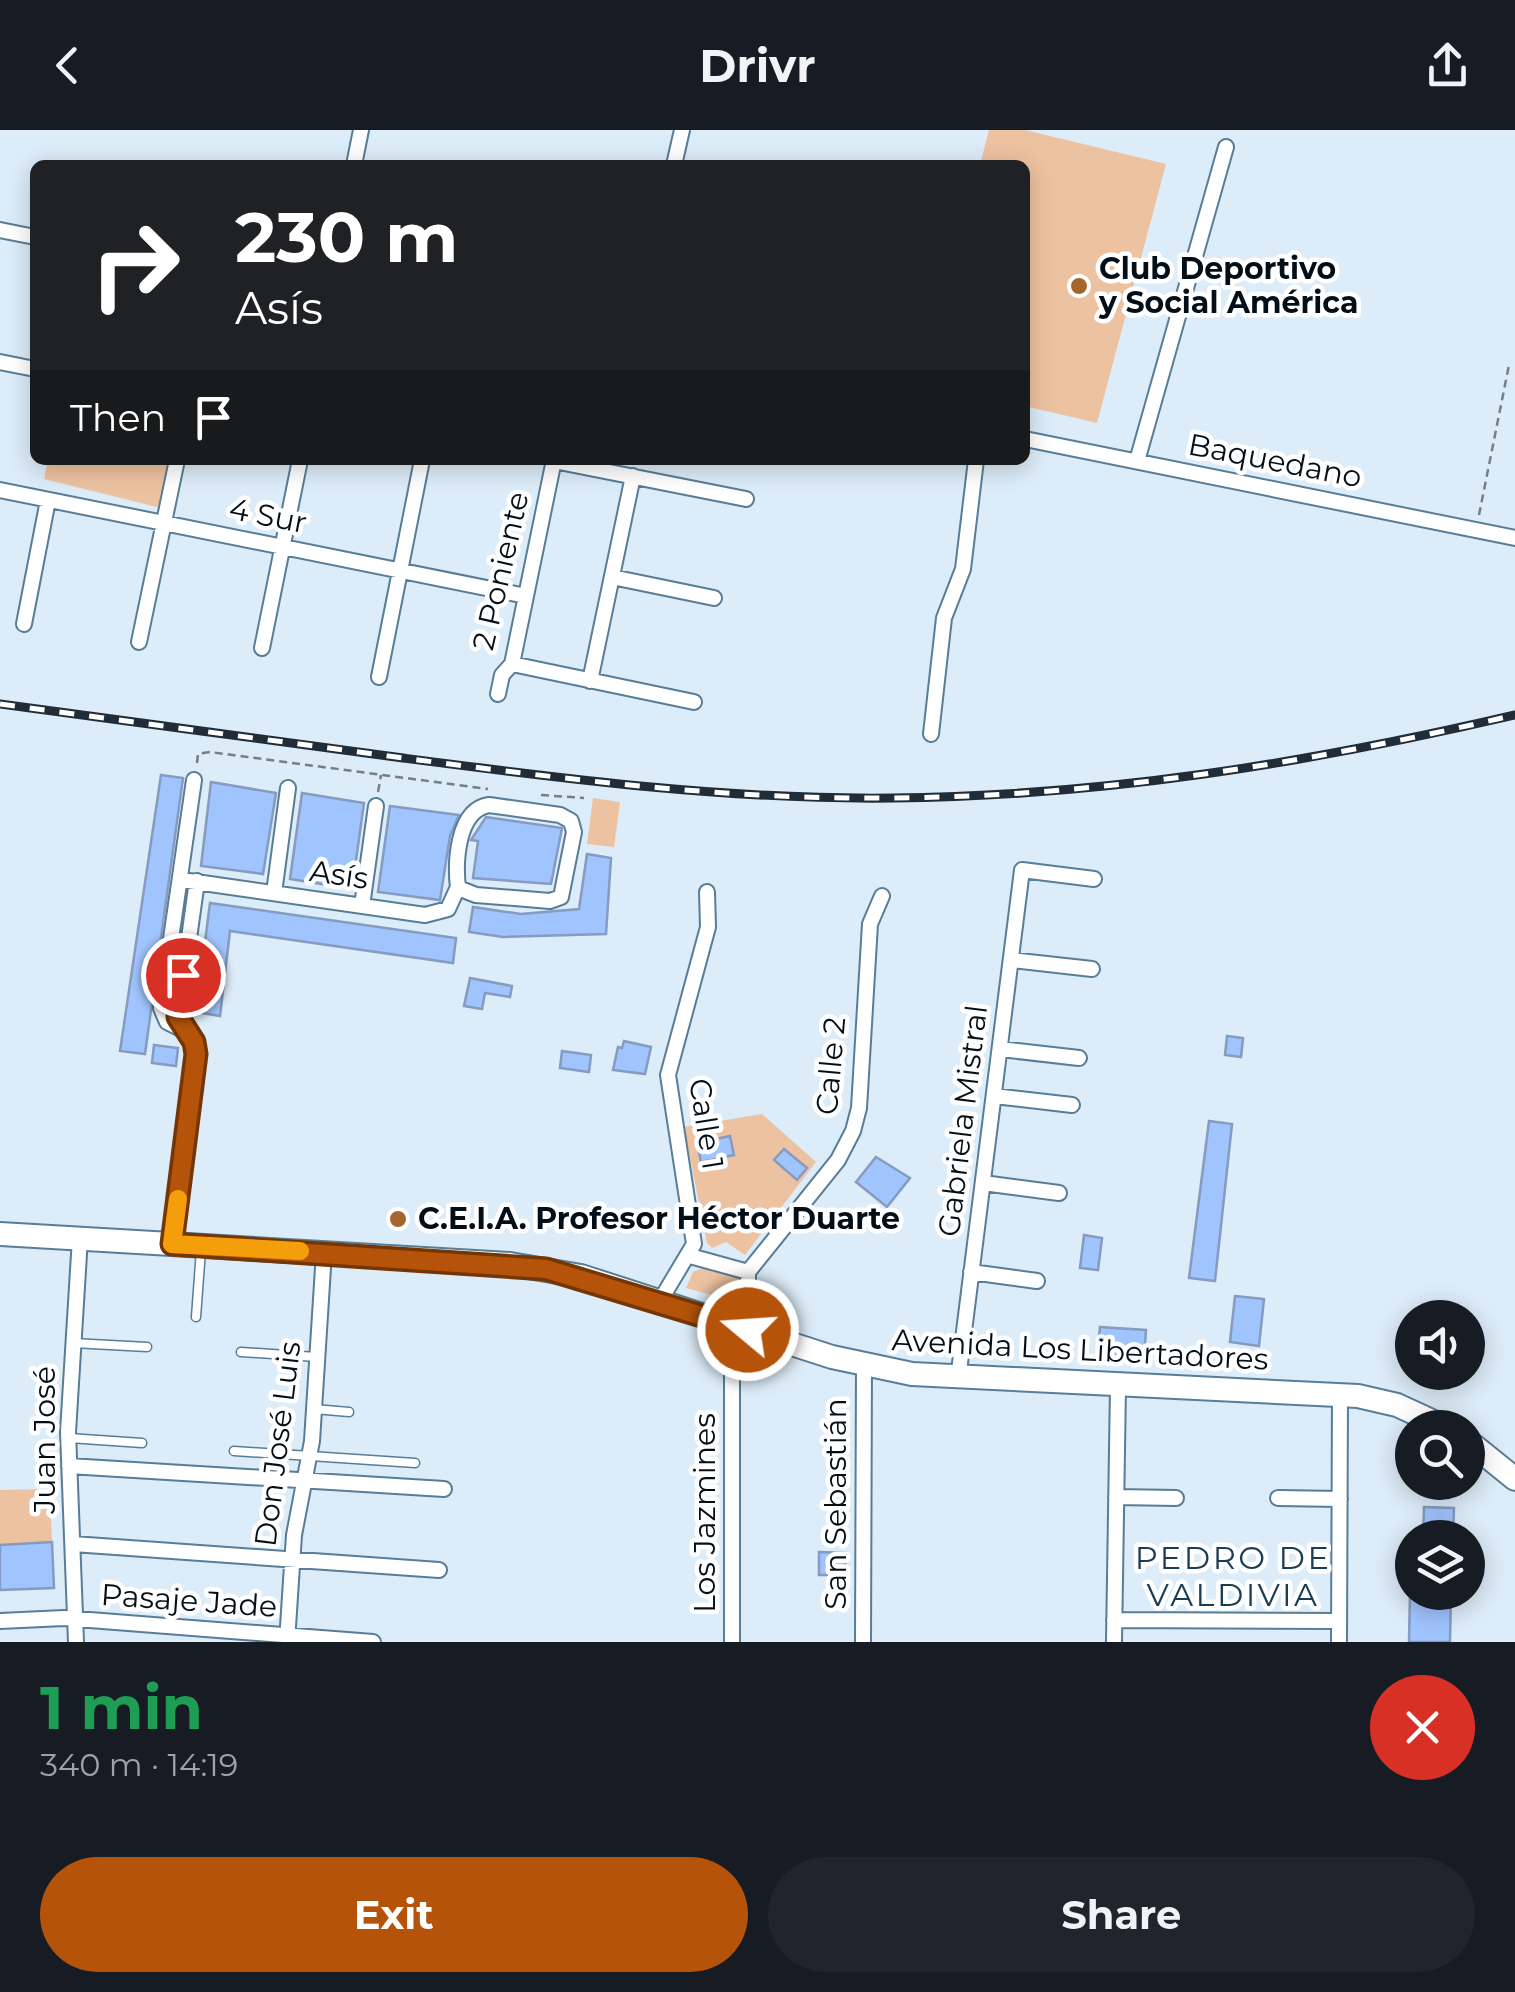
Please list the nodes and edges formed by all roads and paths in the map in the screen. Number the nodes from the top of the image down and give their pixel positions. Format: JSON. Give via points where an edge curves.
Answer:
{"nodes":[{"id":1,"x":361,"y":130,"type":"edge"},
{"id":2,"x":682,"y":130,"type":"edge"},
{"id":3,"x":1226,"y":147,"type":"dead end"},
{"id":4,"x":355,"y":160,"type":"edge"},
{"id":5,"x":675,"y":160,"type":"edge"},
{"id":6,"x":0,"y":230,"type":"edge"},
{"id":7,"x":30,"y":237,"type":"edge"},
{"id":8,"x":0,"y":362,"type":"edge"},
{"id":9,"x":1509,"y":365,"type":"dead end"},
{"id":10,"x":30,"y":368,"type":"edge"},
{"id":11,"x":1030,"y":439,"type":"edge"},
{"id":12,"x":1138,"y":462,"type":"junction"},
{"id":13,"x":176,"y":465,"type":"edge"},
{"id":14,"x":299,"y":465,"type":"edge"},
{"id":15,"x":421,"y":465,"type":"edge"},
{"id":16,"x":553,"y":465,"type":"edge"},
{"id":17,"x":579,"y":465,"type":"edge"},
{"id":18,"x":975,"y":465,"type":"edge"},
{"id":19,"x":633,"y":476,"type":"junction"},
{"id":20,"x":0,"y":490,"type":"edge"},
{"id":21,"x":746,"y":499,"type":"dead end"},
{"id":22,"x":48,"y":500,"type":"junction"},
{"id":23,"x":1480,"y":512,"type":"dead end"},
{"id":24,"x":164,"y":524,"type":"junction"},
{"id":25,"x":1515,"y":538,"type":"edge"},
{"id":26,"x":282,"y":547,"type":"junction"},
{"id":27,"x":400,"y":571,"type":"junction"},
{"id":28,"x":612,"y":578,"type":"junction"},
{"id":29,"x":526,"y":596,"type":"junction"},
{"id":30,"x":714,"y":598,"type":"dead end"},
{"id":31,"x":24,"y":624,"type":"dead end"},
{"id":32,"x":139,"y":642,"type":"dead end"},
{"id":33,"x":262,"y":648,"type":"dead end"},
{"id":34,"x":512,"y":664,"type":"junction"},
{"id":35,"x":379,"y":677,"type":"dead end"},
{"id":36,"x":590,"y":680,"type":"junction"},
{"id":37,"x":498,"y":694,"type":"dead end"},
{"id":38,"x":694,"y":702,"type":"dead end"},
{"id":39,"x":931,"y":734,"type":"dead end"},
{"id":40,"x":198,"y":754,"type":"dead end"},
{"id":41,"x":194,"y":780,"type":"dead end"},
{"id":42,"x":288,"y":788,"type":"dead end"},
{"id":43,"x":497,"y":790,"type":"dead end"},
{"id":44,"x":529,"y":794,"type":"dead end"},
{"id":45,"x":584,"y":798,"type":"dead end"},
{"id":46,"x":376,"y":806,"type":"dead end"},
{"id":47,"x":1094,"y":879,"type":"dead end"},
{"id":48,"x":189,"y":881,"type":"junction"},
{"id":49,"x":458,"y":887,"type":"junction"},
{"id":50,"x":707,"y":892,"type":"dead end"},
{"id":51,"x":274,"y":893,"type":"junction"},
{"id":52,"x":882,"y":896,"type":"dead end"},
{"id":53,"x":362,"y":906,"type":"junction"},
{"id":54,"x":1011,"y":960,"type":"junction"},
{"id":55,"x":1092,"y":970,"type":"dead end"},
{"id":56,"x":1000,"y":1048,"type":"junction"},
{"id":57,"x":1079,"y":1058,"type":"dead end"},
{"id":58,"x":994,"y":1096,"type":"junction"},
{"id":59,"x":1072,"y":1105,"type":"dead end"},
{"id":60,"x":983,"y":1183,"type":"junction"},
{"id":61,"x":1059,"y":1193,"type":"dead end"},
{"id":62,"x":0,"y":1234,"type":"edge"},
{"id":63,"x":80,"y":1238,"type":"junction"},
{"id":64,"x":172,"y":1244,"type":"junction"},
{"id":65,"x":201,"y":1245,"type":"junction"},
{"id":66,"x":324,"y":1252,"type":"junction"},
{"id":67,"x":690,"y":1256,"type":"junction"},
{"id":68,"x":748,"y":1272,"type":"junction"},
{"id":69,"x":972,"y":1272,"type":"junction"},
{"id":70,"x":1037,"y":1281,"type":"dead end"},
{"id":71,"x":660,"y":1301,"type":"junction"},
{"id":72,"x":196,"y":1316,"type":"dead end"},
{"id":73,"x":740,"y":1327,"type":"junction"},
{"id":74,"x":73,"y":1342,"type":"junction"},
{"id":75,"x":146,"y":1347,"type":"dead end"},
{"id":76,"x":241,"y":1352,"type":"dead end"},
{"id":77,"x":317,"y":1357,"type":"junction"},
{"id":78,"x":864,"y":1366,"type":"junction"},
{"id":79,"x":958,"y":1378,"type":"junction"},
{"id":80,"x":1118,"y":1386,"type":"junction"},
{"id":81,"x":1340,"y":1394,"type":"junction"},
{"id":82,"x":314,"y":1409,"type":"junction"},
{"id":83,"x":1408,"y":1410,"type":"edge"},
{"id":84,"x":349,"y":1412,"type":"dead end"},
{"id":85,"x":68,"y":1438,"type":"junction"},
{"id":86,"x":142,"y":1442,"type":"dead end"},
{"id":87,"x":234,"y":1451,"type":"dead end"},
{"id":88,"x":310,"y":1455,"type":"junction"},
{"id":89,"x":1485,"y":1455,"type":"edge"},
{"id":90,"x":416,"y":1463,"type":"dead end"},
{"id":91,"x":70,"y":1466,"type":"junction"},
{"id":92,"x":1515,"y":1479,"type":"edge"},
{"id":93,"x":306,"y":1480,"type":"junction"},
{"id":94,"x":444,"y":1489,"type":"dead end"},
{"id":95,"x":1116,"y":1497,"type":"junction"},
{"id":96,"x":1176,"y":1498,"type":"dead end"},
{"id":97,"x":1278,"y":1498,"type":"dead end"},
{"id":98,"x":1340,"y":1499,"type":"junction"},
{"id":99,"x":73,"y":1544,"type":"junction"},
{"id":100,"x":292,"y":1560,"type":"junction"},
{"id":101,"x":440,"y":1570,"type":"dead end"},
{"id":102,"x":77,"y":1620,"type":"junction"},
{"id":103,"x":1114,"y":1620,"type":"junction"},
{"id":104,"x":0,"y":1621,"type":"edge"},
{"id":105,"x":1339,"y":1622,"type":"junction"},
{"id":106,"x":287,"y":1639,"type":"edge"},
{"id":107,"x":76,"y":1642,"type":"edge"},
{"id":108,"x":373,"y":1642,"type":"edge"},
{"id":109,"x":732,"y":1642,"type":"edge"},
{"id":110,"x":863,"y":1642,"type":"edge"},
{"id":111,"x":1114,"y":1642,"type":"edge"},
{"id":112,"x":1339,"y":1642,"type":"edge"}],
"edges":[{"from":1,"to":4,"type":"street"},
{"from":2,"to":5,"type":"street"},
{"from":3,"to":12,"type":"street"},
{"from":6,"to":7,"type":"street"},
{"from":8,"to":10,"type":"street"},
{"from":9,"to":23,"type":"path"},
{"from":11,"to":12,"type":"street","name":"Baquedano"},
{"from":12,"to":25,"type":"street","name":"Baquedano"},
{"from":13,"to":24,"type":"street"},
{"from":14,"to":26,"type":"street"},
{"from":15,"to":27,"type":"street"},
{"from":16,"to":29,"type":"street","name":"2 Poniente"},
{"from":17,"to":19,"type":"street"},
{"from":18,"to":39,"type":"street","via":[[962,569],[944,618]]},
{"from":19,"to":21,"type":"street"},
{"from":19,"to":28,"type":"street"},
{"from":20,"to":22,"type":"street","name":"4 Sur"},
{"from":22,"to":24,"type":"street","name":"4 Sur"},
{"from":22,"to":31,"type":"street"},
{"from":24,"to":26,"type":"street","name":"4 Sur"},
{"from":24,"to":32,"type":"street"},
{"from":26,"to":27,"type":"street","name":"4 Sur"},
{"from":26,"to":33,"type":"street"},
{"from":27,"to":29,"type":"street","name":"4 Sur"},
{"from":27,"to":35,"type":"street"},
{"from":28,"to":30,"type":"street"},
{"from":28,"to":36,"type":"street"},
{"from":29,"to":34,"type":"street","name":"2 Poniente"},
{"from":34,"to":36,"type":"street"},
{"from":34,"to":37,"type":"street","name":"2 Poniente"},
{"from":36,"to":38,"type":"street"},
{"from":40,"to":43,"type":"path"},
{"from":41,"to":48,"type":"street"},
{"from":42,"to":51,"type":"street"},
{"from":44,"to":45,"type":"path"},
{"from":46,"to":53,"type":"street"},
{"from":47,"to":54,"type":"street","name":"Gabriela Mistral","via":[[1022,870]]},
{"from":48,"to":51,"type":"street","name":"Asís"},
{"from":48,"to":64,"type":"street","via":[[162,1008],[167,1022],[194,1042],[196,1054]]},
{"from":49,"to":49,"type":"street","via":[[464,824],[477,808],[560,815],[573,826],[566,888],[556,900],[476,895]]},
{"from":49,"to":53,"type":"street","name":"Asís","via":[[454,902],[432,915]]},
{"from":50,"to":67,"type":"street","name":"Calle 1","via":[[708,926],[668,1074],[694,1226]]},
{"from":51,"to":53,"type":"street","name":"Asís"},
{"from":52,"to":68,"type":"street","name":"Calle 2","via":[[870,924],[853,1131],[838,1160]]},
{"from":54,"to":55,"type":"street"},
{"from":54,"to":56,"type":"street","name":"Gabriela Mistral"},
{"from":56,"to":57,"type":"street"},
{"from":56,"to":58,"type":"street","name":"Gabriela Mistral"},
{"from":58,"to":59,"type":"street"},
{"from":58,"to":60,"type":"street","name":"Gabriela Mistral"},
{"from":60,"to":61,"type":"street"},
{"from":60,"to":69,"type":"street","name":"Gabriela Mistral"},
{"from":62,"to":63,"type":"main road","name":"Avenida Los Libertadores"},
{"from":63,"to":64,"type":"main road","name":"Avenida Los Libertadores"},
{"from":63,"to":74,"type":"street","name":"Juan José"},
{"from":64,"to":65,"type":"main road","name":"Avenida Los Libertadores"},
{"from":65,"to":66,"type":"main road","name":"Avenida Los Libertadores"},
{"from":65,"to":72,"type":"lane"},
{"from":66,"to":71,"type":"main road","name":"Avenida Los Libertadores","via":[[546,1269]]},
{"from":66,"to":77,"type":"street","name":"Don José Luis"},
{"from":67,"to":68,"type":"street"},
{"from":67,"to":71,"type":"street"},
{"from":68,"to":73,"type":"street"},
{"from":69,"to":70,"type":"street"},
{"from":69,"to":79,"type":"street","name":"Gabriela Mistral"},
{"from":71,"to":73,"type":"main road","name":"Avenida Los Libertadores"},
{"from":73,"to":78,"type":"main road","name":"Avenida Los Libertadores"},
{"from":73,"to":109,"type":"street","name":"Los Jazmines"},
{"from":74,"to":75,"type":"lane"},
{"from":74,"to":85,"type":"street","name":"Juan José"},
{"from":76,"to":77,"type":"lane"},
{"from":77,"to":82,"type":"street","name":"Don José Luis"},
{"from":78,"to":79,"type":"main road","name":"Avenida Los Libertadores"},
{"from":78,"to":110,"type":"street","name":"San Sebastián"},
{"from":79,"to":80,"type":"main road","name":"Avenida Los Libertadores"},
{"from":80,"to":81,"type":"main road","name":"Avenida Los Libertadores"},
{"from":80,"to":95,"type":"street"},
{"from":81,"to":83,"type":"main road","name":"Avenida Los Libertadores"},
{"from":81,"to":98,"type":"street"},
{"from":82,"to":84,"type":"lane"},
{"from":82,"to":88,"type":"street","name":"Don José Luis"},
{"from":85,"to":86,"type":"lane"},
{"from":85,"to":91,"type":"street","name":"Juan José"},
{"from":87,"to":88,"type":"lane"},
{"from":88,"to":90,"type":"lane"},
{"from":88,"to":93,"type":"street","name":"Don José Luis"},
{"from":89,"to":92,"type":"main road"},
{"from":91,"to":93,"type":"street"},
{"from":91,"to":99,"type":"street","name":"Juan José"},
{"from":93,"to":94,"type":"street"},
{"from":93,"to":100,"type":"street","name":"Don José Luis"},
{"from":95,"to":96,"type":"street"},
{"from":95,"to":103,"type":"street"},
{"from":97,"to":98,"type":"street"},
{"from":98,"to":105,"type":"street"},
{"from":99,"to":100,"type":"street"},
{"from":99,"to":102,"type":"street","name":"Juan José"},
{"from":100,"to":101,"type":"street"},
{"from":100,"to":106,"type":"street","name":"Don José Luis"},
{"from":102,"to":104,"type":"street","name":"Pasaje Jade"},
{"from":102,"to":106,"type":"street","name":"Pasaje Jade"},
{"from":102,"to":107,"type":"street","name":"Juan José"},
{"from":103,"to":105,"type":"street"},
{"from":103,"to":111,"type":"street"},
{"from":105,"to":112,"type":"street"},
{"from":106,"to":108,"type":"street","name":"Pasaje Jade"}]}
